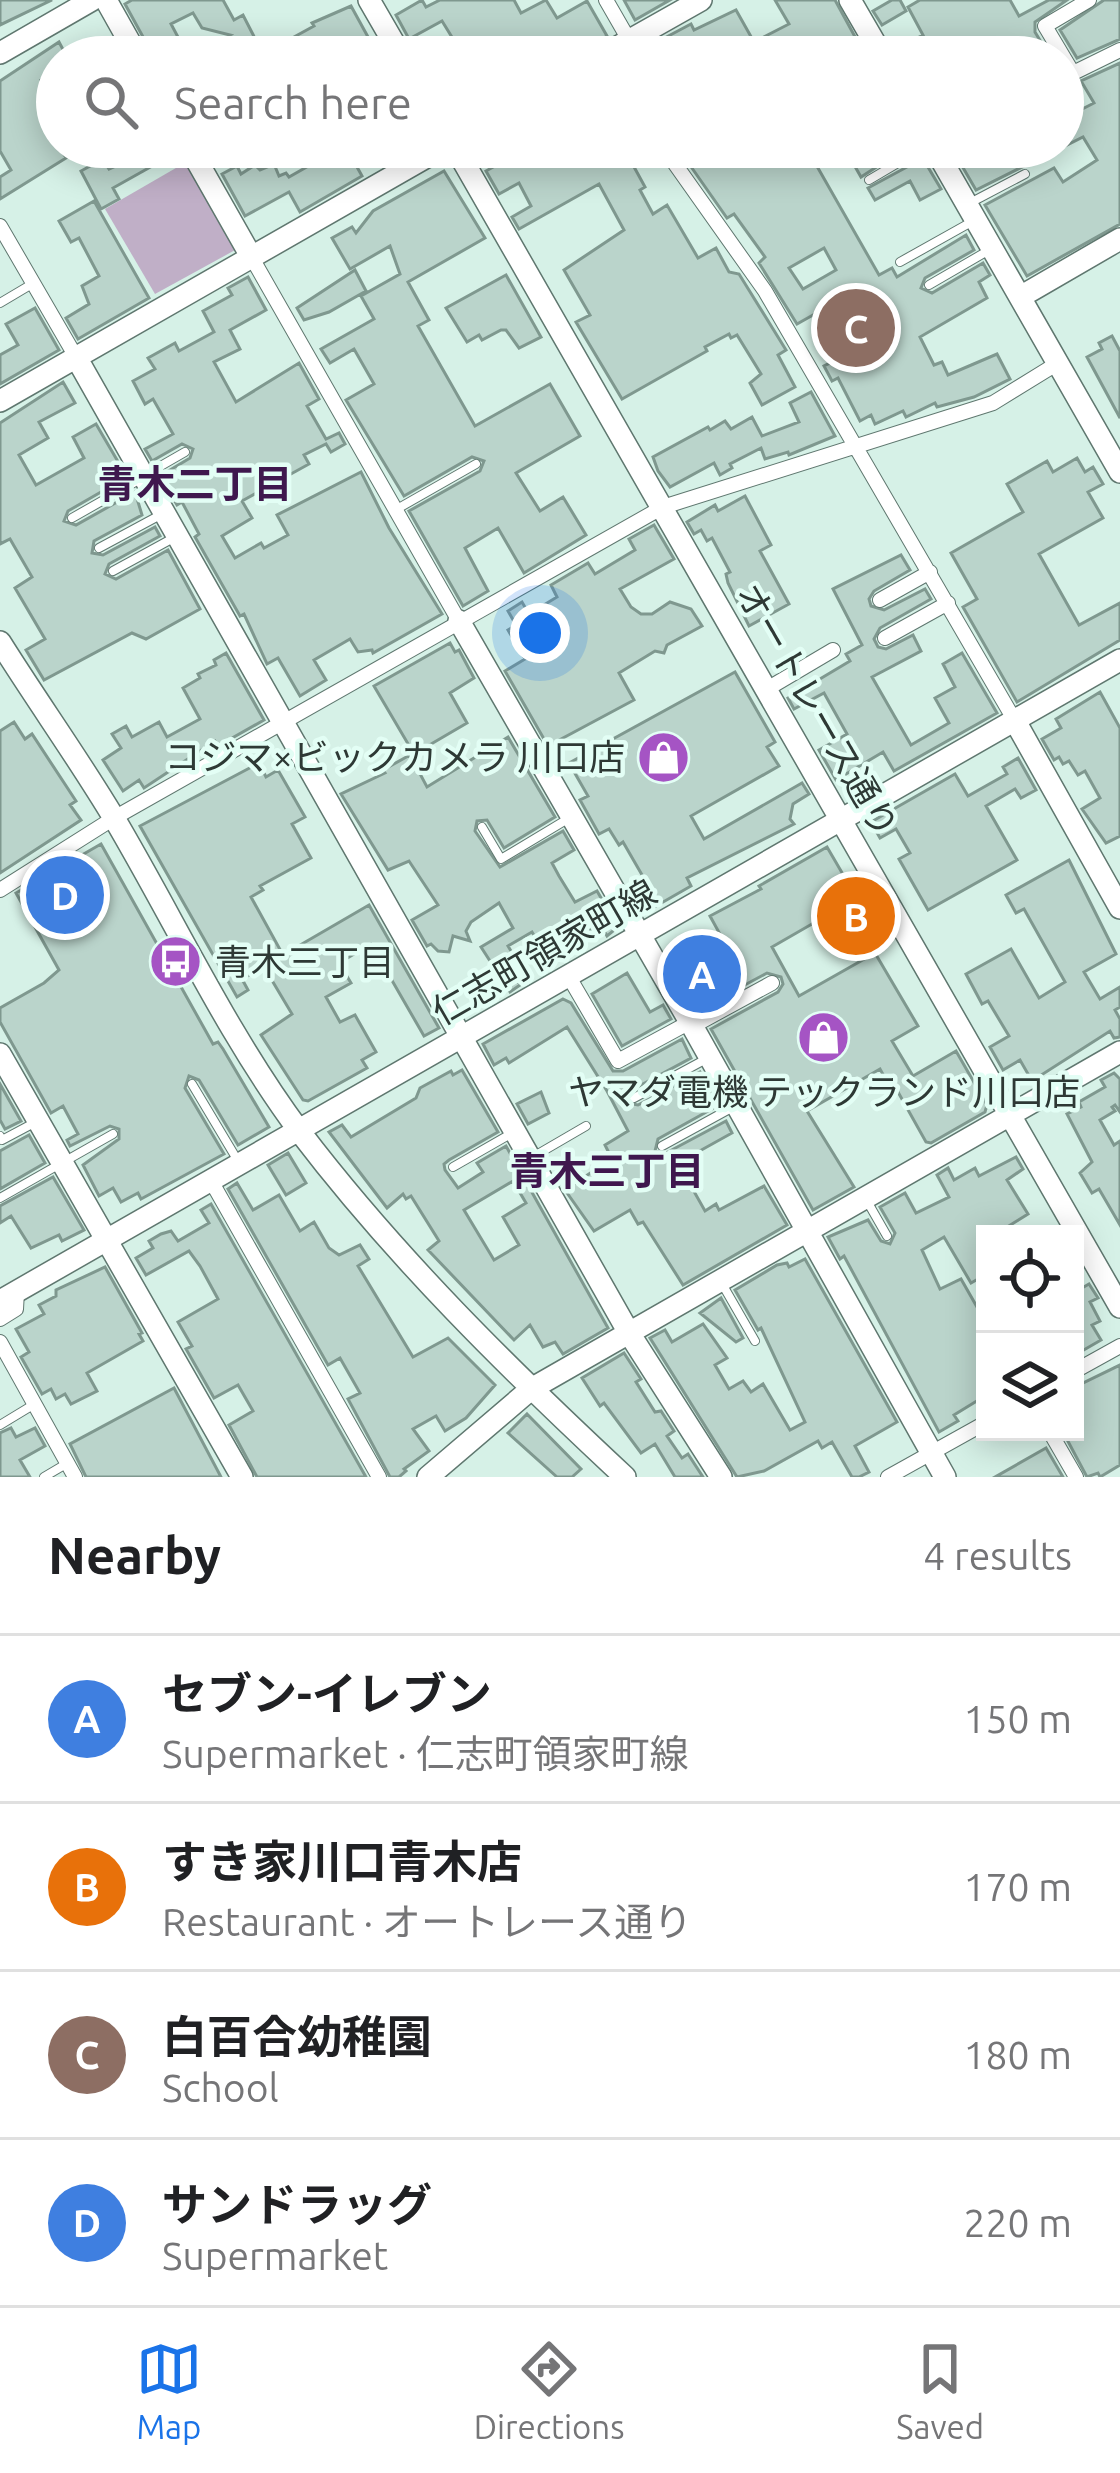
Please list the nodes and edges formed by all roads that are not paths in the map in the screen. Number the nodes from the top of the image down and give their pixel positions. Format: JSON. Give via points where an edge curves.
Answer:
{"nodes":[{"id":1,"x":92,"y":0,"type":"edge"},
{"id":2,"x":106,"y":0,"type":"edge"},
{"id":3,"x":369,"y":0,"type":"edge"},
{"id":4,"x":606,"y":0,"type":"edge"},
{"id":5,"x":700,"y":0,"type":"edge"},
{"id":6,"x":850,"y":0,"type":"edge"},
{"id":7,"x":1089,"y":0,"type":"edge"},
{"id":8,"x":126,"y":36,"type":"edge"},
{"id":9,"x":390,"y":36,"type":"edge"},
{"id":10,"x":624,"y":36,"type":"edge"},
{"id":11,"x":649,"y":36,"type":"edge"},
{"id":12,"x":871,"y":36,"type":"edge"},
{"id":13,"x":1050,"y":36,"type":"edge"},
{"id":14,"x":1120,"y":50,"type":"edge"},
{"id":15,"x":0,"y":52,"type":"edge"},
{"id":16,"x":1084,"y":68,"type":"edge"},
{"id":17,"x":201,"y":168,"type":"edge"},
{"id":18,"x":408,"y":168,"type":"edge"},
{"id":19,"x":467,"y":168,"type":"edge"},
{"id":20,"x":678,"y":168,"type":"edge"},
{"id":21,"x":889,"y":168,"type":"edge"},
{"id":22,"x":946,"y":168,"type":"edge"},
{"id":23,"x":1025,"y":174,"type":"dead end"},
{"id":24,"x":868,"y":180,"type":"dead end"},
{"id":25,"x":971,"y":212,"type":"junction"},
{"id":26,"x":2,"y":233,"type":"edge"},
{"id":27,"x":1120,"y":239,"type":"edge"},
{"id":28,"x":992,"y":249,"type":"junction"},
{"id":29,"x":252,"y":258,"type":"junction"},
{"id":30,"x":900,"y":262,"type":"dead end"},
{"id":31,"x":33,"y":283,"type":"junction"},
{"id":32,"x":929,"y":285,"type":"dead end"},
{"id":33,"x":1020,"y":296,"type":"junction"},
{"id":34,"x":0,"y":303,"type":"edge"},
{"id":35,"x":76,"y":356,"type":"junction"},
{"id":36,"x":1058,"y":363,"type":"junction"},
{"id":37,"x":0,"y":401,"type":"edge"},
{"id":38,"x":858,"y":446,"type":"junction"},
{"id":39,"x":185,"y":452,"type":"dead end"},
{"id":40,"x":476,"y":464,"type":"dead end"},
{"id":41,"x":1120,"y":472,"type":"edge"},
{"id":42,"x":144,"y":476,"type":"junction"},
{"id":43,"x":663,"y":507,"type":"junction"},
{"id":44,"x":395,"y":509,"type":"junction"},
{"id":45,"x":166,"y":512,"type":"junction"},
{"id":46,"x":72,"y":518,"type":"dead end"},
{"id":47,"x":178,"y":535,"type":"junction"},
{"id":48,"x":99,"y":548,"type":"dead end"},
{"id":49,"x":113,"y":571,"type":"dead end"},
{"id":50,"x":930,"y":572,"type":"junction"},
{"id":51,"x":880,"y":600,"type":"dead end"},
{"id":52,"x":948,"y":603,"type":"junction"},
{"id":53,"x":459,"y":622,"type":"junction"},
{"id":54,"x":885,"y":638,"type":"dead end"},
{"id":55,"x":0,"y":642,"type":"edge"},
{"id":56,"x":833,"y":650,"type":"dead end"},
{"id":57,"x":1120,"y":660,"type":"edge"},
{"id":58,"x":767,"y":688,"type":"junction"},
{"id":59,"x":1015,"y":721,"type":"junction"},
{"id":60,"x":285,"y":722,"type":"junction"},
{"id":61,"x":572,"y":816,"type":"junction"},
{"id":62,"x":114,"y":818,"type":"junction"},
{"id":63,"x":841,"y":821,"type":"junction"},
{"id":64,"x":482,"y":827,"type":"dead end"},
{"id":65,"x":0,"y":890,"type":"edge"},
{"id":66,"x":1120,"y":908,"type":"edge"},
{"id":67,"x":639,"y":935,"type":"junction"},
{"id":68,"x":569,"y":976,"type":"junction"},
{"id":69,"x":772,"y":982,"type":"dead end"},
{"id":70,"x":691,"y":1024,"type":"junction"},
{"id":71,"x":461,"y":1038,"type":"junction"},
{"id":72,"x":1120,"y":1052,"type":"edge"},
{"id":73,"x":0,"y":1055,"type":"edge"},
{"id":74,"x":710,"y":1057,"type":"junction"},
{"id":75,"x":192,"y":1084,"type":"dead end"},
{"id":76,"x":634,"y":1099,"type":"dead end"},
{"id":77,"x":736,"y":1105,"type":"junction"},
{"id":78,"x":1011,"y":1114,"type":"junction"},
{"id":79,"x":38,"y":1121,"type":"junction"},
{"id":80,"x":586,"y":1126,"type":"dead end"},
{"id":81,"x":298,"y":1128,"type":"junction"},
{"id":82,"x":515,"y":1131,"type":"junction"},
{"id":83,"x":113,"y":1134,"type":"dead end"},
{"id":84,"x":0,"y":1136,"type":"edge"},
{"id":85,"x":662,"y":1146,"type":"dead end"},
{"id":86,"x":530,"y":1158,"type":"junction"},
{"id":87,"x":62,"y":1162,"type":"junction"},
{"id":88,"x":239,"y":1162,"type":"junction"},
{"id":89,"x":453,"y":1167,"type":"dead end"},
{"id":90,"x":210,"y":1179,"type":"junction"},
{"id":91,"x":865,"y":1197,"type":"junction"},
{"id":92,"x":0,"y":1198,"type":"edge"},
{"id":93,"x":1069,"y":1225,"type":"edge"},
{"id":94,"x":808,"y":1230,"type":"junction"},
{"id":95,"x":887,"y":1236,"type":"dead end"},
{"id":96,"x":106,"y":1240,"type":"junction"},
{"id":97,"x":1084,"y":1250,"type":"edge"},
{"id":98,"x":721,"y":1281,"type":"junction"},
{"id":99,"x":8,"y":1296,"type":"edge"},
{"id":100,"x":1120,"y":1307,"type":"edge"},
{"id":101,"x":0,"y":1319,"type":"edge"},
{"id":102,"x":629,"y":1333,"type":"junction"},
{"id":103,"x":755,"y":1341,"type":"dead end"},
{"id":104,"x":0,"y":1342,"type":"edge"},
{"id":105,"x":1120,"y":1346,"type":"edge"},
{"id":106,"x":1084,"y":1367,"type":"edge"},
{"id":107,"x":531,"y":1389,"type":"junction"},
{"id":108,"x":35,"y":1404,"type":"junction"},
{"id":109,"x":0,"y":1425,"type":"edge"},
{"id":110,"x":976,"y":1428,"type":"edge"},
{"id":111,"x":1055,"y":1441,"type":"edge"},
{"id":112,"x":932,"y":1453,"type":"junction"},
{"id":113,"x":71,"y":1470,"type":"edge"},
{"id":114,"x":44,"y":1477,"type":"edge"},
{"id":115,"x":242,"y":1477,"type":"edge"},
{"id":116,"x":379,"y":1477,"type":"edge"},
{"id":117,"x":428,"y":1477,"type":"edge"},
{"id":118,"x":625,"y":1477,"type":"edge"},
{"id":119,"x":721,"y":1477,"type":"edge"},
{"id":120,"x":888,"y":1477,"type":"edge"},
{"id":121,"x":945,"y":1477,"type":"edge"},
{"id":122,"x":1076,"y":1477,"type":"edge"}],
"edges":[{"from":1,"to":15,"type":"street"},
{"from":2,"to":8,"type":"street"},
{"from":3,"to":9,"type":"street"},
{"from":4,"to":10,"type":"street"},
{"from":5,"to":11,"type":"street"},
{"from":6,"to":12,"type":"street"},
{"from":7,"to":13,"type":"street","via":[[1045,26]]},
{"from":14,"to":16,"type":"street"},
{"from":17,"to":29,"type":"street"},
{"from":18,"to":29,"type":"street"},
{"from":19,"to":43,"type":"street","name":"オートレース通り"},
{"from":20,"to":38,"type":"street","via":[[765,291]]},
{"from":21,"to":24,"type":"lane"},
{"from":22,"to":25,"type":"street"},
{"from":23,"to":25,"type":"lane"},
{"from":25,"to":28,"type":"street"},
{"from":25,"to":30,"type":"lane"},
{"from":26,"to":31,"type":"street"},
{"from":27,"to":33,"type":"street"},
{"from":28,"to":32,"type":"lane"},
{"from":28,"to":33,"type":"street"},
{"from":29,"to":35,"type":"street"},
{"from":29,"to":44,"type":"street"},
{"from":31,"to":34,"type":"lane"},
{"from":31,"to":35,"type":"street"},
{"from":33,"to":36,"type":"street"},
{"from":35,"to":37,"type":"street"},
{"from":35,"to":42,"type":"street"},
{"from":36,"to":38,"type":"street","via":[[993,403]]},
{"from":36,"to":41,"type":"street"},
{"from":38,"to":43,"type":"street"},
{"from":38,"to":50,"type":"street"},
{"from":39,"to":42,"type":"lane"},
{"from":40,"to":44,"type":"lane"},
{"from":42,"to":45,"type":"street"},
{"from":42,"to":46,"type":"lane"},
{"from":43,"to":53,"type":"street"},
{"from":43,"to":58,"type":"street","name":"オートレース通り"},
{"from":44,"to":53,"type":"street"},
{"from":45,"to":47,"type":"street"},
{"from":45,"to":48,"type":"lane"},
{"from":47,"to":49,"type":"lane"},
{"from":47,"to":60,"type":"street"},
{"from":50,"to":51,"type":"street"},
{"from":50,"to":52,"type":"street"},
{"from":52,"to":54,"type":"street"},
{"from":52,"to":59,"type":"street"},
{"from":53,"to":60,"type":"street"},
{"from":53,"to":61,"type":"street"},
{"from":55,"to":62,"type":"street"},
{"from":56,"to":58,"type":"street"},
{"from":57,"to":59,"type":"street","name":"仁志町領家町線"},
{"from":58,"to":63,"type":"street","name":"オートレース通り"},
{"from":59,"to":63,"type":"street","name":"仁志町領家町線"},
{"from":59,"to":66,"type":"street"},
{"from":60,"to":62,"type":"street"},
{"from":60,"to":71,"type":"street"},
{"from":61,"to":64,"type":"lane","via":[[501,859]]},
{"from":61,"to":67,"type":"street"},
{"from":62,"to":65,"type":"street"},
{"from":62,"to":81,"type":"street","via":[[220,1010]]},
{"from":63,"to":67,"type":"street","name":"仁志町領家町線"},
{"from":63,"to":78,"type":"street","name":"オートレース通り"},
{"from":67,"to":68,"type":"street","name":"仁志町領家町線"},
{"from":67,"to":70,"type":"street"},
{"from":68,"to":70,"type":"street","via":[[618,1061]]},
{"from":68,"to":71,"type":"street","name":"仁志町領家町線"},
{"from":69,"to":70,"type":"street"},
{"from":70,"to":74,"type":"street"},
{"from":71,"to":81,"type":"street","name":"仁志町領家町線"},
{"from":71,"to":82,"type":"street"},
{"from":72,"to":78,"type":"street"},
{"from":73,"to":79,"type":"street"},
{"from":74,"to":76,"type":"lane"},
{"from":74,"to":77,"type":"street"},
{"from":75,"to":88,"type":"lane"},
{"from":77,"to":85,"type":"lane"},
{"from":77,"to":94,"type":"street"},
{"from":78,"to":91,"type":"street"},
{"from":78,"to":93,"type":"street","name":"オートレース通り"},
{"from":79,"to":84,"type":"lane"},
{"from":79,"to":87,"type":"street"},
{"from":80,"to":86,"type":"lane"},
{"from":81,"to":88,"type":"street","name":"仁志町領家町線"},
{"from":81,"to":107,"type":"street","via":[[394,1246]]},
{"from":82,"to":86,"type":"street"},
{"from":82,"to":89,"type":"lane"},
{"from":83,"to":87,"type":"lane"},
{"from":86,"to":102,"type":"street"},
{"from":87,"to":92,"type":"lane"},
{"from":87,"to":96,"type":"street"},
{"from":88,"to":90,"type":"street","name":"仁志町領家町線"},
{"from":90,"to":96,"type":"street","name":"仁志町領家町線"},
{"from":90,"to":116,"type":"street"},
{"from":91,"to":94,"type":"street"},
{"from":91,"to":95,"type":"lane"},
{"from":94,"to":98,"type":"street"},
{"from":94,"to":112,"type":"street"},
{"from":96,"to":99,"type":"street","name":"仁志町領家町線"},
{"from":96,"to":115,"type":"street"},
{"from":97,"to":100,"type":"street","name":"オートレース通り"},
{"from":98,"to":102,"type":"street"},
{"from":98,"to":103,"type":"lane"},
{"from":99,"to":101,"type":"street","via":[[16,1309]]},
{"from":102,"to":107,"type":"street"},
{"from":102,"to":119,"type":"street"},
{"from":104,"to":108,"type":"street"},
{"from":105,"to":106,"type":"street"},
{"from":107,"to":117,"type":"street"},
{"from":107,"to":118,"type":"street"},
{"from":108,"to":109,"type":"lane"},
{"from":108,"to":113,"type":"street"},
{"from":110,"to":112,"type":"street"},
{"from":111,"to":122,"type":"street"},
{"from":112,"to":120,"type":"street"},
{"from":112,"to":121,"type":"street"},
{"from":113,"to":114,"type":"lane"}]}
